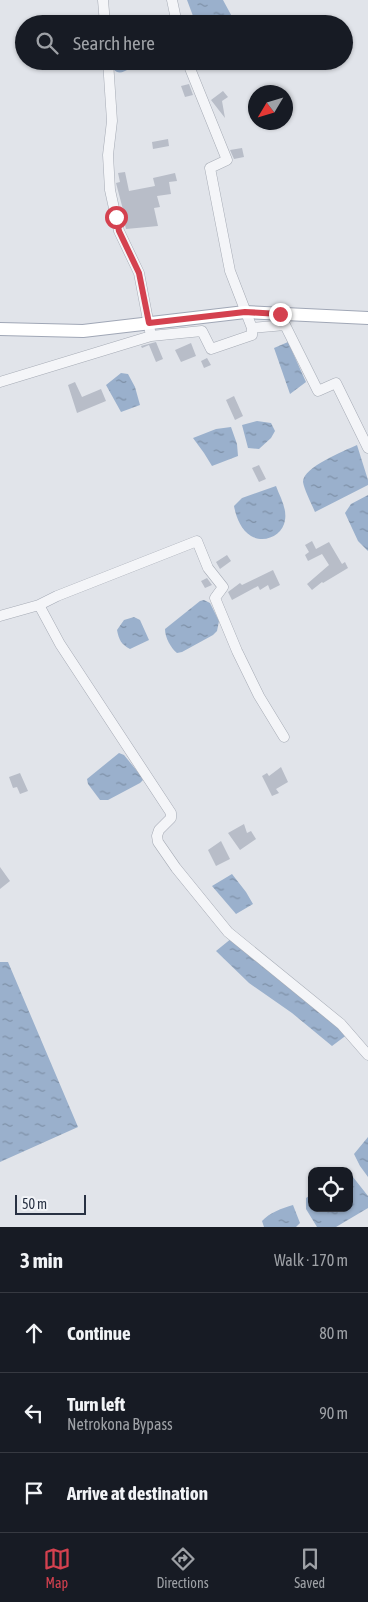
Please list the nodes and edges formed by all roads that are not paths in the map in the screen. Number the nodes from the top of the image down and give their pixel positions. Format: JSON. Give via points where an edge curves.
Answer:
{"nodes":[{"id":1,"x":103,"y":0,"type":"edge"},
{"id":2,"x":172,"y":0,"type":"edge"},
{"id":3,"x":104,"y":15,"type":"edge"},
{"id":4,"x":175,"y":15,"type":"edge"},
{"id":5,"x":109,"y":70,"type":"edge"},
{"id":6,"x":191,"y":70,"type":"edge"},
{"id":7,"x":245,"y":312,"type":"junction"},
{"id":8,"x":368,"y":318,"type":"edge"},
{"id":9,"x":149,"y":323,"type":"junction"},
{"id":10,"x":252,"y":328,"type":"junction"},
{"id":11,"x":0,"y":329,"type":"edge"},
{"id":12,"x":151,"y":336,"type":"junction"},
{"id":13,"x":0,"y":382,"type":"edge"},
{"id":14,"x":368,"y":448,"type":"edge"},
{"id":15,"x":39,"y":605,"type":"junction"},
{"id":16,"x":0,"y":616,"type":"edge"},
{"id":17,"x":284,"y":737,"type":"dead end"},
{"id":18,"x":368,"y":1055,"type":"edge"}],
"edges":[{"from":1,"to":3,"type":"street"},
{"from":2,"to":4,"type":"street"},
{"from":5,"to":9,"type":"street","via":[[112,121],[108,155],[110,190],[119,231],[139,273]]},
{"from":6,"to":7,"type":"street","via":[[226,160],[210,168],[230,271]]},
{"from":7,"to":8,"type":"main road"},
{"from":7,"to":9,"type":"main road"},
{"from":7,"to":10,"type":"street"},
{"from":9,"to":11,"type":"main road","via":[[83,332]]},
{"from":9,"to":12,"type":"street"},
{"from":10,"to":12,"type":"street","via":[[252,335],[211,348],[202,331]]},
{"from":10,"to":14,"type":"street","via":[[285,325],[318,391],[336,383]]},
{"from":12,"to":13,"type":"street"},
{"from":15,"to":16,"type":"street"},
{"from":15,"to":17,"type":"street","via":[[197,541],[208,568],[223,587],[215,598],[237,651]]},
{"from":15,"to":18,"type":"street","via":[[60,644],[170,814],[171,818],[157,836],[176,868],[228,932],[341,1024]]}]}
